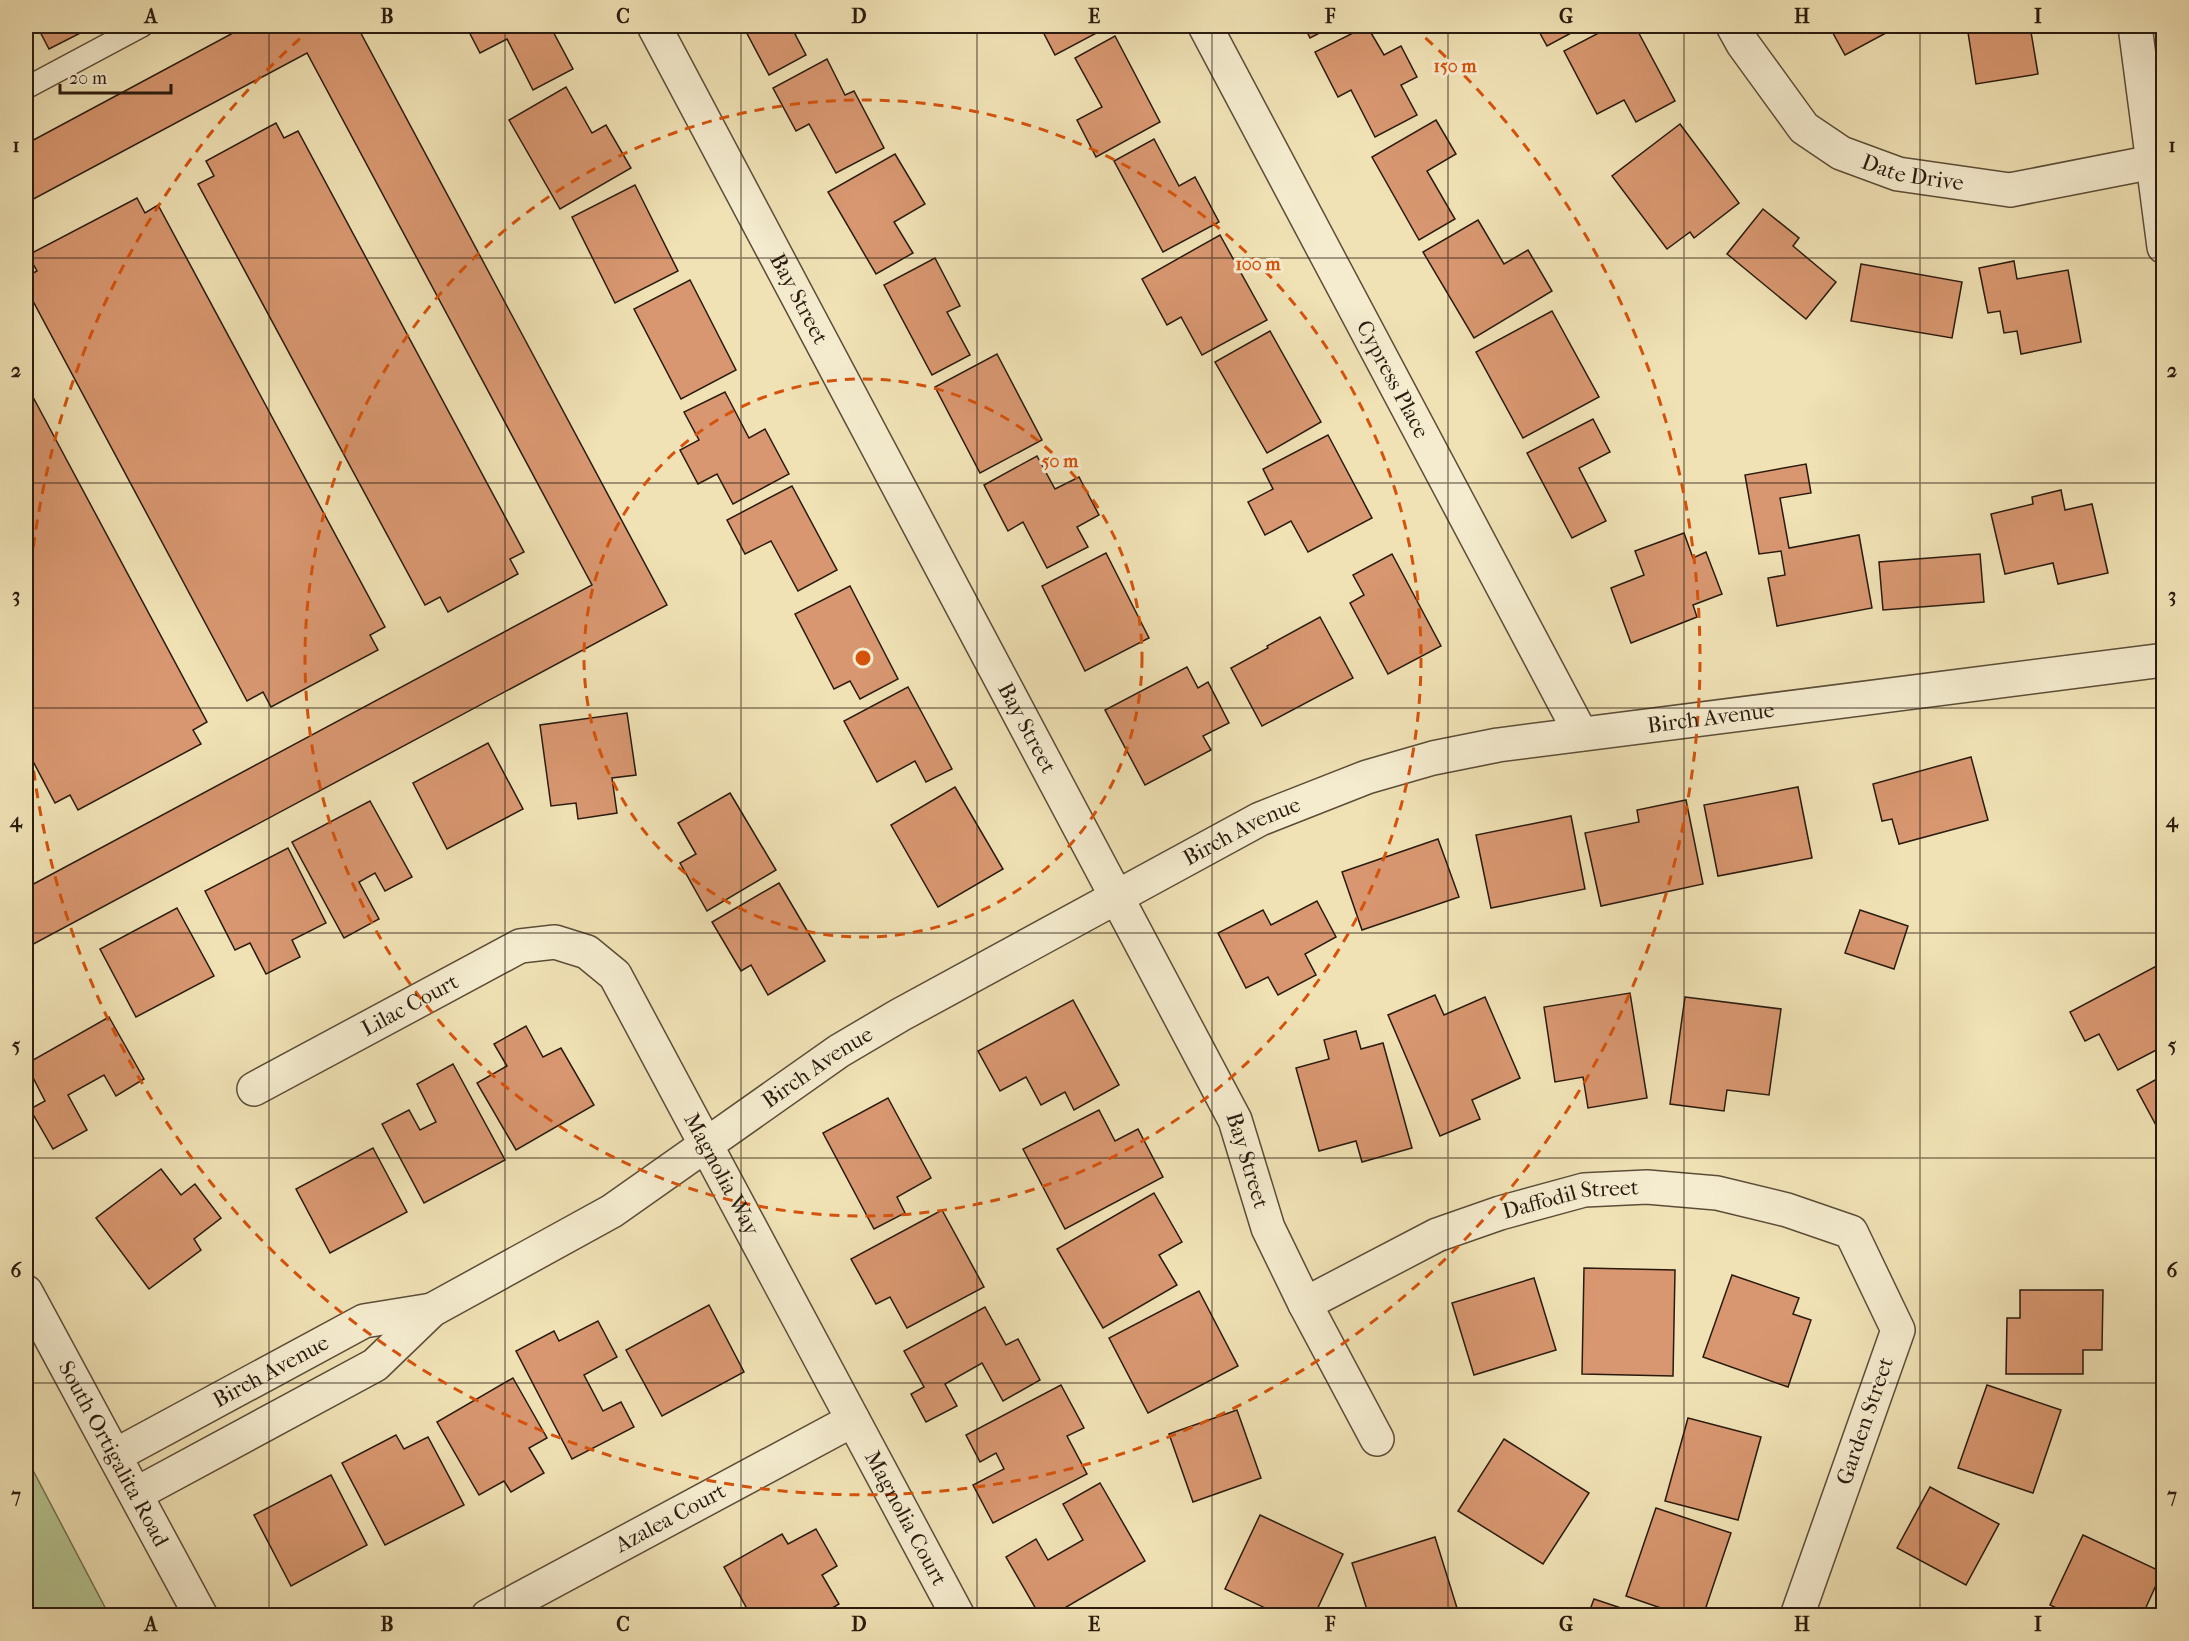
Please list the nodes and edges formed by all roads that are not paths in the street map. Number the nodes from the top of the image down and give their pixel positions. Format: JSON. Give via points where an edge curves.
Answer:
{"nodes":[{"id":1,"x":142,"y":26,"type":"edge"},
{"id":2,"x":654,"y":26,"type":"edge"},
{"id":3,"x":1205,"y":26,"type":"edge"},
{"id":4,"x":1733,"y":26,"type":"edge"},
{"id":5,"x":2135,"y":26,"type":"edge"},
{"id":6,"x":26,"y":88,"type":"edge"},
{"id":7,"x":2153,"y":162,"type":"junction"},
{"id":8,"x":2163,"y":247,"type":"edge"},
{"id":9,"x":2163,"y":660,"type":"edge"},
{"id":10,"x":1581,"y":734,"type":"junction"},
{"id":11,"x":1117,"y":898,"type":"junction"},
{"id":12,"x":571,"y":947,"type":"joint"},
{"id":13,"x":254,"y":1089,"type":"dead end"},
{"id":14,"x":706,"y":1145,"type":"junction"},
{"id":15,"x":1851,"y":1232,"type":"joint"},
{"id":16,"x":26,"y":1292,"type":"edge"},
{"id":17,"x":1305,"y":1304,"type":"junction"},
{"id":18,"x":432,"y":1310,"type":"junction"},
{"id":19,"x":853,"y":1420,"type":"junction"},
{"id":20,"x":1377,"y":1439,"type":"dead end"},
{"id":21,"x":116,"y":1455,"type":"junction"},
{"id":22,"x":136,"y":1494,"type":"junction"},
{"id":23,"x":1807,"y":1613,"type":"edge"},
{"id":24,"x":201,"y":1616,"type":"edge"},
{"id":25,"x":488,"y":1616,"type":"edge"},
{"id":26,"x":958,"y":1616,"type":"edge"}],
"edges":[{"from":1,"to":6,"type":"lane"},
{"from":2,"to":11,"type":"street","name":"Bay Street"},
{"from":3,"to":10,"type":"street","name":"Cypress Place"},
{"from":4,"to":7,"type":"street","name":"Date Drive","via":[[1804,128],[1841,153],[1898,174],[2010,190]]},
{"from":5,"to":7,"type":"street"},
{"from":7,"to":8,"type":"street"},
{"from":9,"to":10,"type":"street","name":"Birch Avenue"},
{"from":10,"to":11,"type":"street","name":"Birch Avenue","via":[[1433,758],[1367,777],[1260,819]]},
{"from":11,"to":14,"type":"street","name":"Birch Avenue","via":[[838,1051]]},
{"from":11,"to":17,"type":"street","name":"Bay Street","via":[[1235,1120],[1268,1228]]},
{"from":12,"to":13,"type":"street","name":"Lilac Court","via":[[555,942],[520,946]]},
{"from":12,"to":14,"type":"street","name":"Magnolia Way","via":[[587,952],[615,975]]},
{"from":14,"to":18,"type":"street","name":"Birch Avenue","via":[[612,1211]]},
{"from":14,"to":19,"type":"street","name":"Magnolia Way"},
{"from":15,"to":17,"type":"street","name":"Daffodil Street","via":[[1787,1210],[1717,1193],[1647,1187],[1584,1190],[1437,1235]]},
{"from":15,"to":23,"type":"street","name":"Garden Street","via":[[1898,1330]]},
{"from":16,"to":21,"type":"street","name":"South Ortigalita Road"},
{"from":17,"to":20,"type":"street","name":"Bay Street"},
{"from":18,"to":21,"type":"street","name":"Birch Avenue","via":[[364,1321]]},
{"from":18,"to":22,"type":"street","name":"Birch Avenue","via":[[375,1365]]},
{"from":19,"to":25,"type":"street","name":"Azalea Court"},
{"from":19,"to":26,"type":"street","name":"Magnolia Court"},
{"from":21,"to":22,"type":"street","name":"South Ortigalita Road"},
{"from":22,"to":24,"type":"street","name":"South Ortigalita Road"}]}
